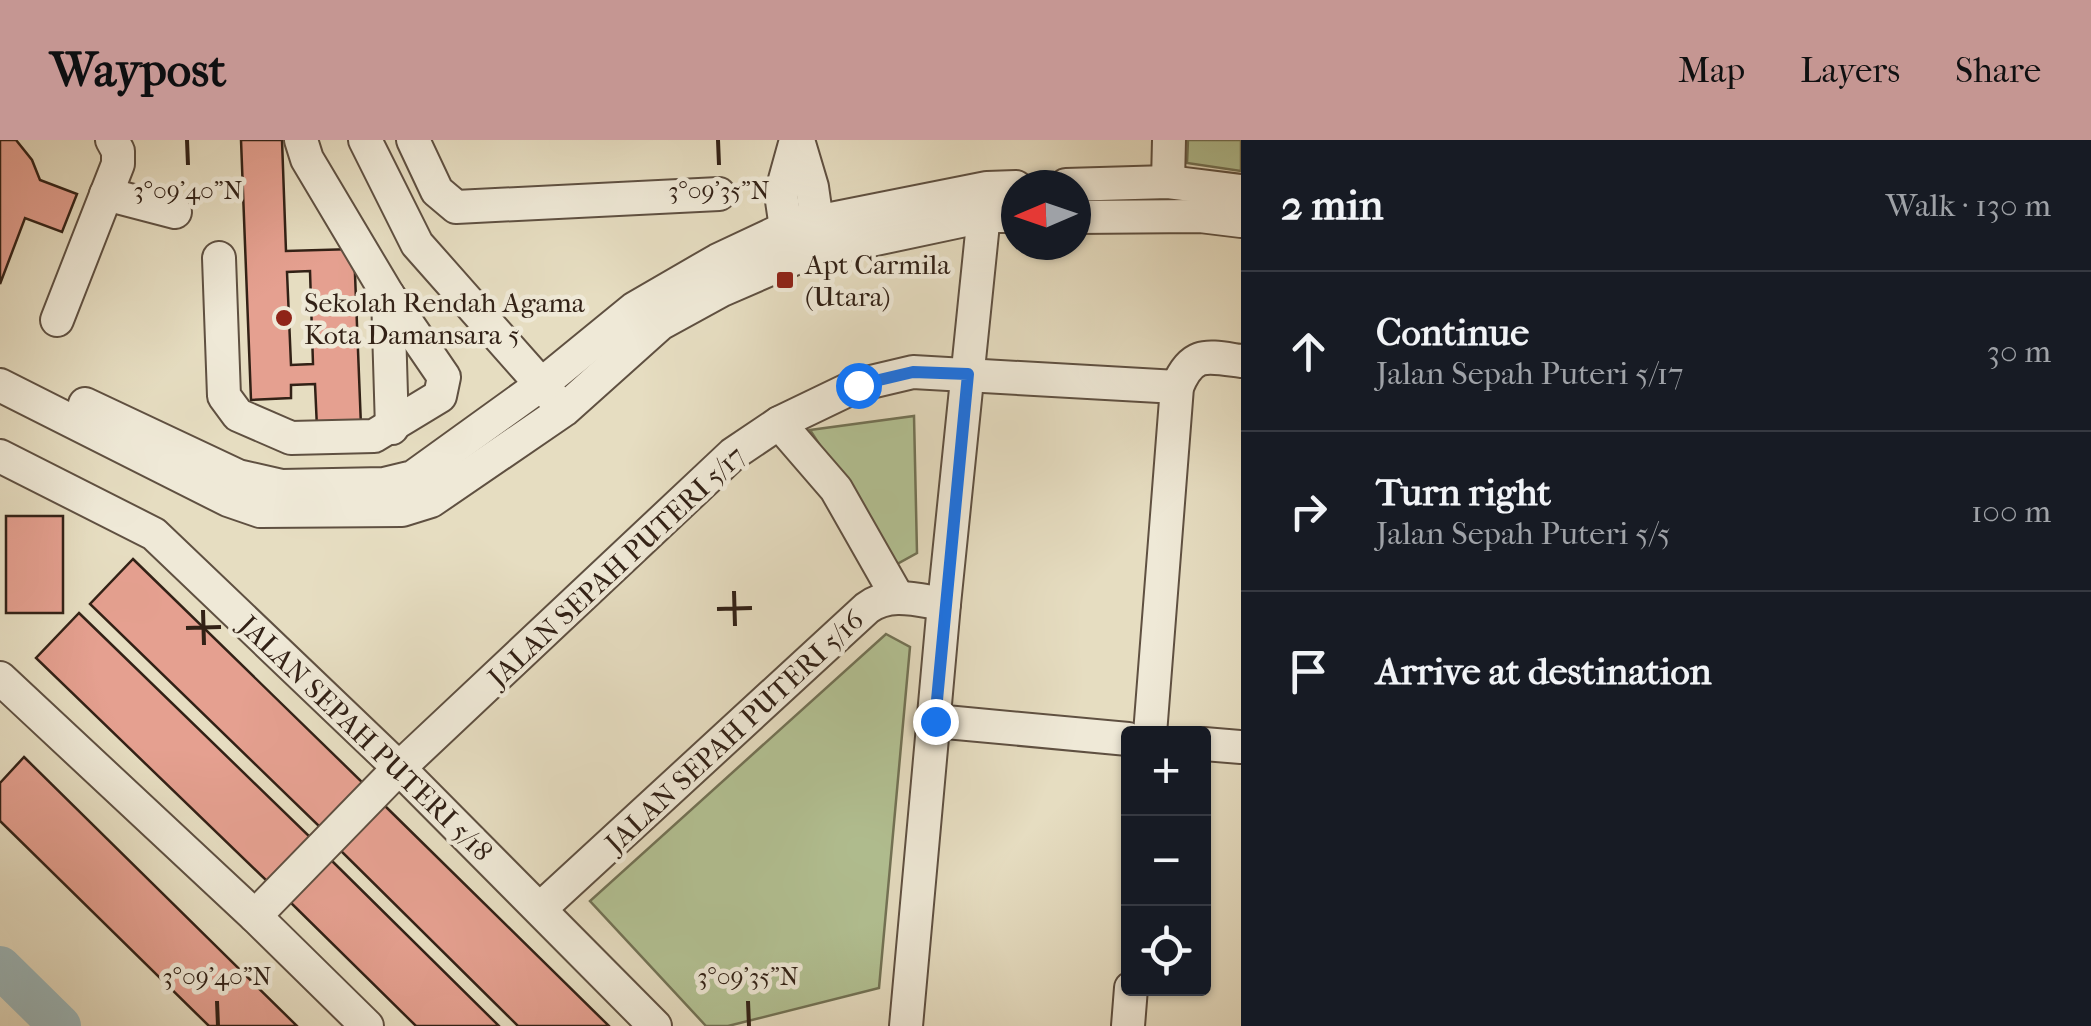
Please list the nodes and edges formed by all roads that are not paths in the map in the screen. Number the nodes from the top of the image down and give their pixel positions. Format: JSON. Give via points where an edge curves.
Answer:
{"nodes":[{"id":1,"x":112,"y":140,"type":"edge"},
{"id":2,"x":301,"y":140,"type":"edge"},
{"id":3,"x":366,"y":140,"type":"edge"},
{"id":4,"x":414,"y":140,"type":"edge"},
{"id":5,"x":797,"y":140,"type":"edge"},
{"id":6,"x":1168,"y":140,"type":"edge"},
{"id":7,"x":1168,"y":182,"type":"junction"},
{"id":8,"x":1091,"y":184,"type":"edge"},
{"id":9,"x":1241,"y":192,"type":"edge"},
{"id":10,"x":106,"y":194,"type":"junction"},
{"id":11,"x":718,"y":194,"type":"dead end"},
{"id":12,"x":1001,"y":202,"type":"edge"},
{"id":13,"x":175,"y":212,"type":"dead end"},
{"id":14,"x":1091,"y":217,"type":"edge"},
{"id":15,"x":1241,"y":221,"type":"edge"},
{"id":16,"x":801,"y":225,"type":"junction"},
{"id":17,"x":219,"y":258,"type":"dead end"},
{"id":18,"x":388,"y":296,"type":"junction"},
{"id":19,"x":57,"y":320,"type":"dead end"},
{"id":20,"x":1241,"y":360,"type":"edge"},
{"id":21,"x":0,"y":363,"type":"edge"},
{"id":22,"x":968,"y":374,"type":"junction"},
{"id":23,"x":542,"y":384,"type":"junction"},
{"id":24,"x":0,"y":385,"type":"edge"},
{"id":25,"x":1177,"y":388,"type":"junction"},
{"id":26,"x":564,"y":410,"type":"junction"},
{"id":27,"x":779,"y":422,"type":"junction"},
{"id":28,"x":392,"y":428,"type":"junction"},
{"id":29,"x":0,"y":456,"type":"edge"},
{"id":30,"x":898,"y":598,"type":"junction"},
{"id":31,"x":944,"y":604,"type":"junction"},
{"id":32,"x":0,"y":678,"type":"edge"},
{"id":33,"x":935,"y":721,"type":"junction"},
{"id":34,"x":1151,"y":726,"type":"edge"},
{"id":35,"x":1121,"y":738,"type":"edge"},
{"id":36,"x":1211,"y":745,"type":"edge"},
{"id":37,"x":1241,"y":747,"type":"edge"},
{"id":38,"x":399,"y":768,"type":"junction"},
{"id":39,"x":541,"y":908,"type":"junction"},
{"id":40,"x":255,"y":916,"type":"junction"},
{"id":41,"x":1130,"y":996,"type":"edge"},
{"id":42,"x":367,"y":1026,"type":"edge"},
{"id":43,"x":654,"y":1026,"type":"edge"},
{"id":44,"x":906,"y":1026,"type":"edge"},
{"id":45,"x":1128,"y":1026,"type":"edge"}],
"edges":[{"from":1,"to":10,"type":"street","via":[[118,164]]},
{"from":2,"to":18,"type":"street"},
{"from":3,"to":23,"type":"street","via":[[417,244]]},
{"from":4,"to":11,"type":"street","via":[[437,191],[456,207]]},
{"from":5,"to":16,"type":"street","via":[[781,194]]},
{"from":6,"to":7,"type":"street"},
{"from":7,"to":8,"type":"street"},
{"from":7,"to":9,"type":"street"},
{"from":10,"to":13,"type":"street"},
{"from":10,"to":19,"type":"street"},
{"from":12,"to":16,"type":"street"},
{"from":12,"to":22,"type":"street"},
{"from":12,"to":26,"type":"street","via":[[805,254],[722,290],[660,324]]},
{"from":14,"to":15,"type":"street"},
{"from":16,"to":23,"type":"street","via":[[718,260],[635,308]]},
{"from":17,"to":28,"type":"street","via":[[224,396],[238,415],[291,438],[374,436]]},
{"from":18,"to":28,"type":"street"},
{"from":18,"to":28,"type":"street","via":[[444,376],[440,396]]},
{"from":20,"to":25,"type":"street","via":[[1205,356],[1184,369]]},
{"from":21,"to":23,"type":"street","via":[[238,476],[282,486],[413,477]]},
{"from":22,"to":25,"type":"street","name":"JALAN SEPAH PUTERI 5/17"},
{"from":22,"to":27,"type":"street","name":"JALAN SEPAH PUTERI 5/17","via":[[913,372],[858,385]]},
{"from":22,"to":31,"type":"street"},
{"from":23,"to":26,"type":"street"},
{"from":24,"to":26,"type":"street","via":[[260,511],[416,506]]},
{"from":25,"to":34,"type":"street"},
{"from":27,"to":30,"type":"street","via":[[836,489]]},
{"from":27,"to":38,"type":"street","name":"JALAN SEPAH PUTERI 5/17","via":[[732,454]]},
{"from":29,"to":38,"type":"street","name":"JALAN SEPAH PUTERI 5/18","via":[[154,534]]},
{"from":30,"to":31,"type":"street","name":"JALAN SEPAH PUTERI 5/16"},
{"from":30,"to":39,"type":"street","name":"JALAN SEPAH PUTERI 5/16","via":[[867,608]]},
{"from":31,"to":33,"type":"street"},
{"from":32,"to":40,"type":"street"},
{"from":33,"to":35,"type":"street"},
{"from":33,"to":44,"type":"street"},
{"from":36,"to":37,"type":"street"},
{"from":38,"to":39,"type":"street","name":"JALAN SEPAH PUTERI 5/18"},
{"from":38,"to":40,"type":"street","name":"JALAN SEPAH PUTERI 5/17"},
{"from":39,"to":43,"type":"street","name":"JALAN SEPAH PUTERI 5/18"},
{"from":40,"to":42,"type":"street"},
{"from":41,"to":45,"type":"street"}]}
